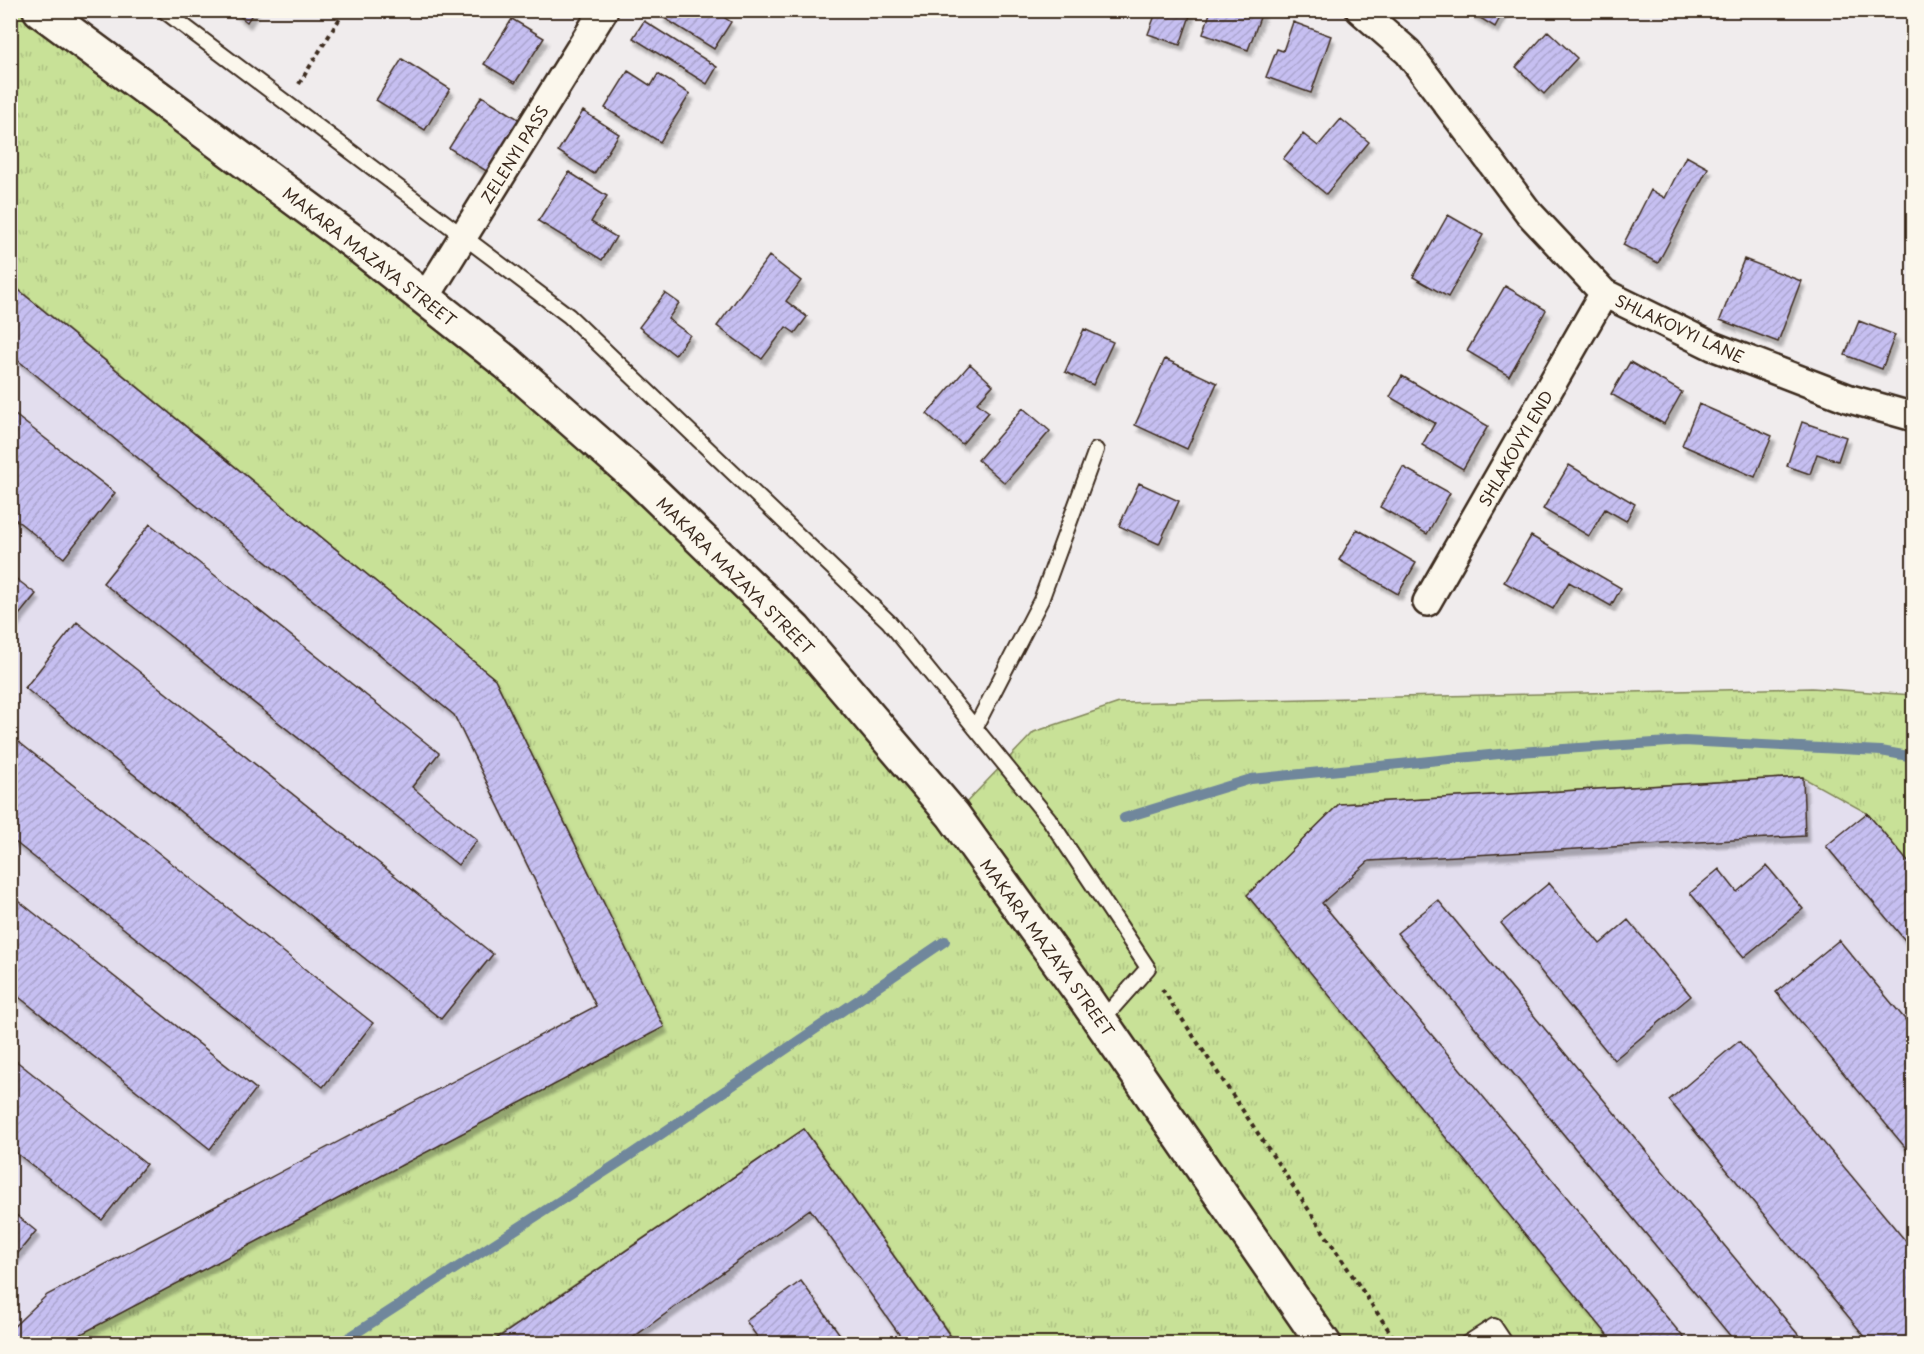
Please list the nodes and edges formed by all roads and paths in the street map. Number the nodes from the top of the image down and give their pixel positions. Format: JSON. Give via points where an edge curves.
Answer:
{"nodes":[{"id":1,"x":40,"y":10,"type":"edge"},
{"id":2,"x":163,"y":10,"type":"edge"},
{"id":3,"x":345,"y":10,"type":"edge"},
{"id":4,"x":604,"y":10,"type":"edge"},
{"id":5,"x":1360,"y":10,"type":"edge"},
{"id":6,"x":287,"y":104,"type":"junction"},
{"id":7,"x":463,"y":236,"type":"junction"},
{"id":8,"x":1604,"y":293,"type":"junction"},
{"id":9,"x":425,"y":298,"type":"junction"},
{"id":10,"x":1914,"y":417,"type":"edge"},
{"id":11,"x":1096,"y":450,"type":"dead end"},
{"id":12,"x":1427,"y":602,"type":"dead end"},
{"id":13,"x":975,"y":728,"type":"junction"},
{"id":14,"x":1148,"y":968,"type":"junction"},
{"id":15,"x":1101,"y":1021,"type":"junction"},
{"id":16,"x":1324,"y":1344,"type":"edge"},
{"id":17,"x":1398,"y":1344,"type":"edge"},
{"id":18,"x":1466,"y":1344,"type":"edge"},
{"id":19,"x":1506,"y":1344,"type":"edge"}],
"edges":[{"from":1,"to":9,"type":"main road","name":"MAKARA MAZAYA STREET"},
{"from":2,"to":6,"type":"lane"},
{"from":3,"to":6,"type":"path"},
{"from":4,"to":7,"type":"street","name":"ZELENYI PASS"},
{"from":5,"to":8,"type":"street","name":"SHLAKOVYI LANE","via":[[1408,52],[1529,213]]},
{"from":6,"to":7,"type":"lane"},
{"from":7,"to":9,"type":"street","name":"ZELENYI PASS"},
{"from":7,"to":13,"type":"lane","via":[[569,316],[881,614]]},
{"from":8,"to":10,"type":"street","name":"SHLAKOVYI LANE","via":[[1712,346],[1850,399]]},
{"from":8,"to":12,"type":"street","name":"SHLAKOVYI END"},
{"from":9,"to":15,"type":"main road","name":"MAKARA MAZAYA STREET","via":[[507,363],[638,478],[795,630],[953,815]]},
{"from":11,"to":13,"type":"lane","via":[[1041,600]]},
{"from":13,"to":14,"type":"lane","via":[[1049,819]]},
{"from":14,"to":15,"type":"lane"},
{"from":14,"to":17,"type":"path"},
{"from":15,"to":16,"type":"main road","name":"MAKARA MAZAYA STREET"},
{"from":18,"to":19,"type":"lane","via":[[1494,1326]]}]}
